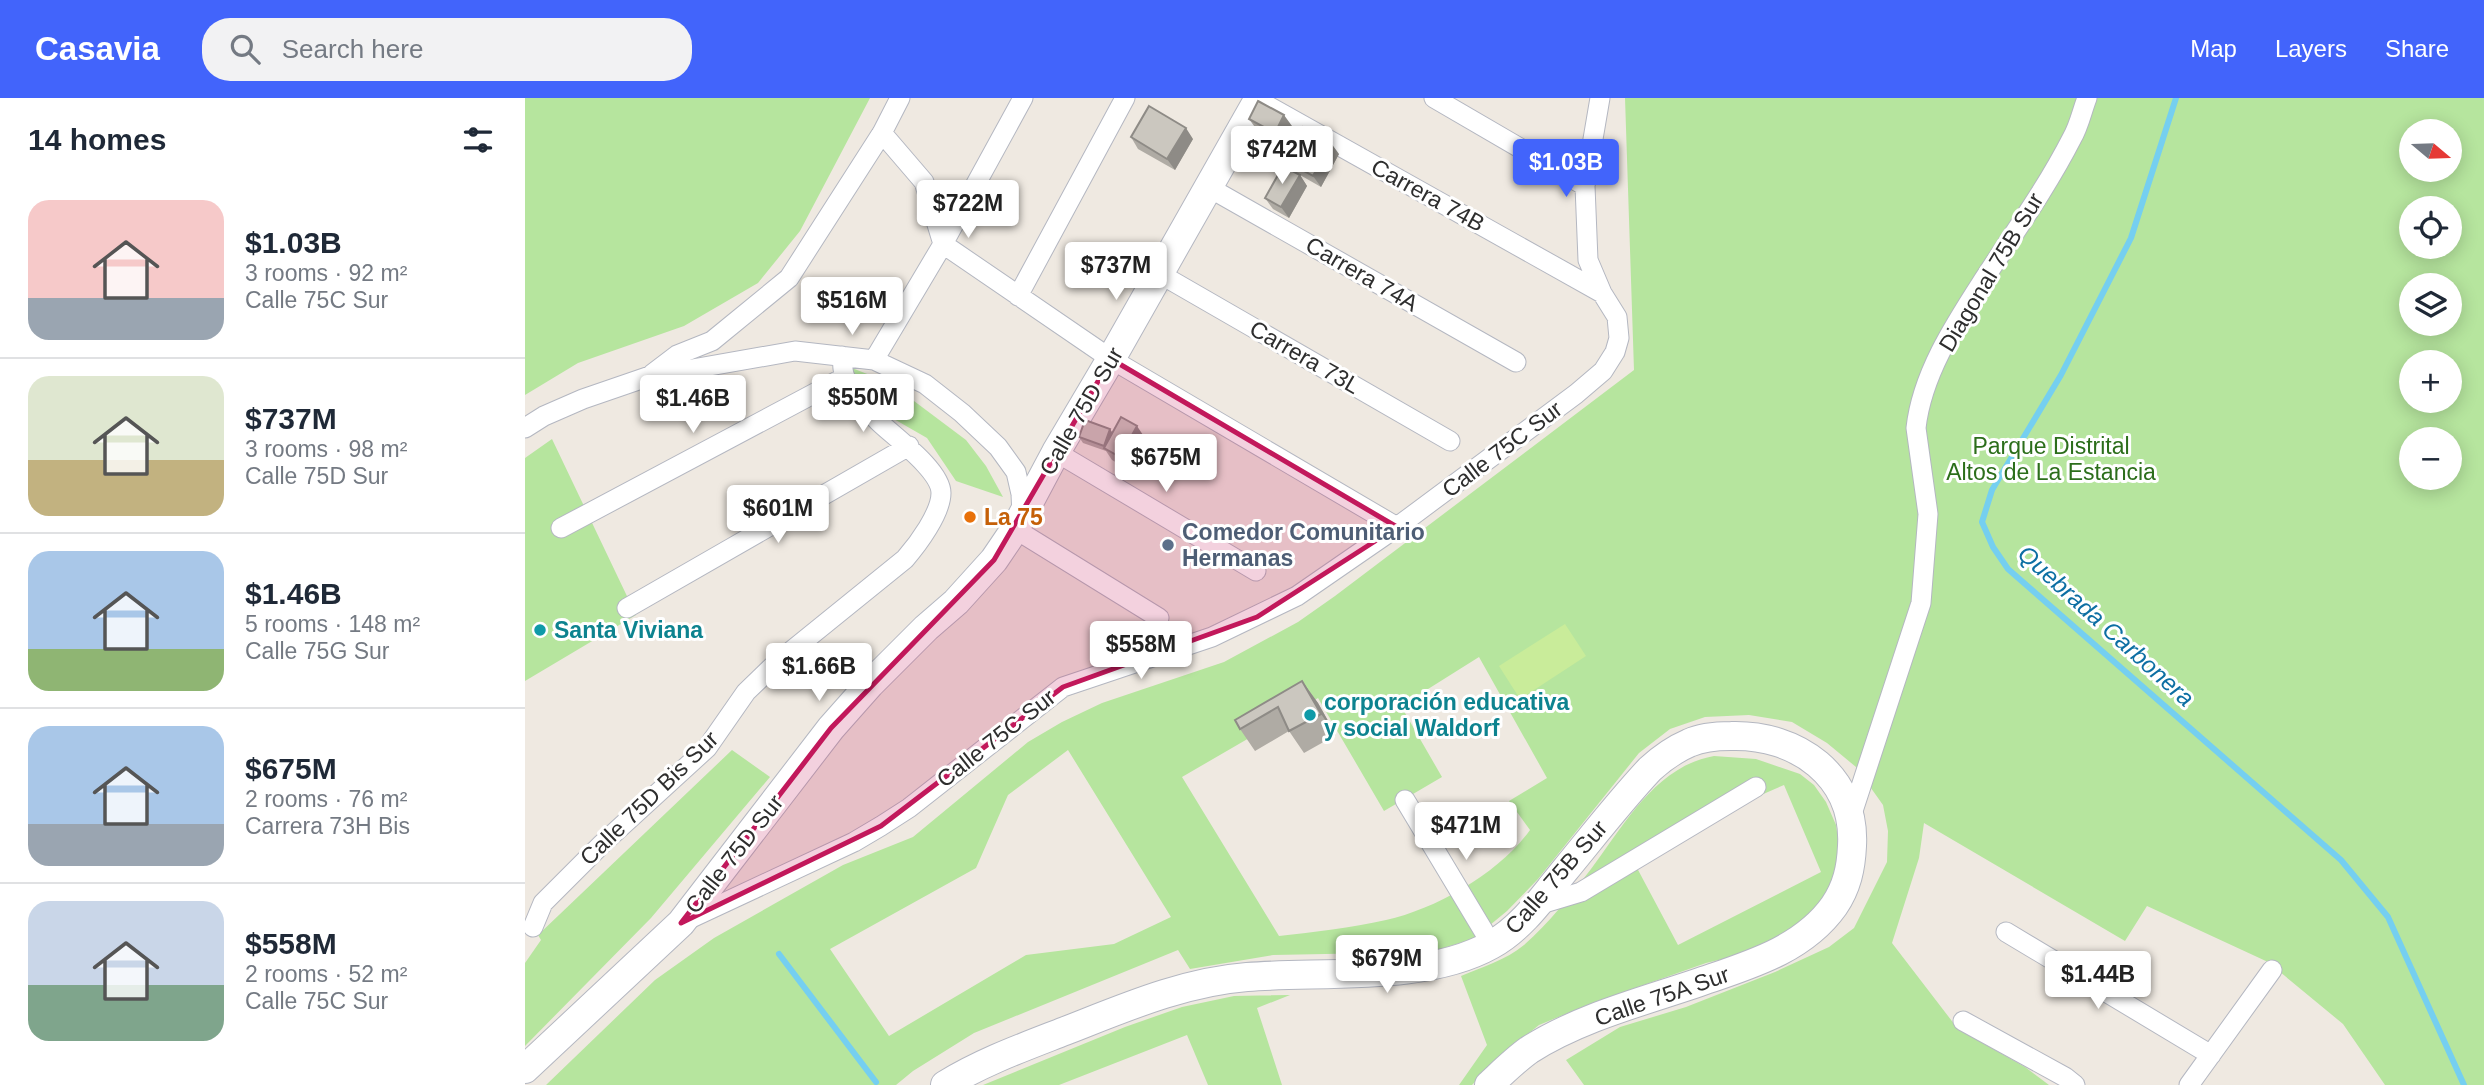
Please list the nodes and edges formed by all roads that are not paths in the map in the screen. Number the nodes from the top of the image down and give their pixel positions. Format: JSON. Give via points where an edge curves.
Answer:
{"nodes":[{"id":1,"x":900,"y":98,"type":"edge"},
{"id":2,"x":1023,"y":98,"type":"edge"},
{"id":3,"x":1125,"y":98,"type":"edge"},
{"id":4,"x":1434,"y":98,"type":"edge"},
{"id":5,"x":1600,"y":98,"type":"edge"},
{"id":6,"x":2087,"y":98,"type":"edge"},
{"id":7,"x":1257,"y":99,"type":"edge"},
{"id":8,"x":881,"y":132,"type":"junction"},
{"id":9,"x":1585,"y":186,"type":"junction"},
{"id":10,"x":1209,"y":187,"type":"junction"},
{"id":11,"x":943,"y":244,"type":"junction"},
{"id":12,"x":1160,"y":274,"type":"junction"},
{"id":13,"x":1602,"y":293,"type":"junction"},
{"id":14,"x":1018,"y":296,"type":"junction"},
{"id":15,"x":842,"y":356,"type":"junction"},
{"id":16,"x":1111,"y":359,"type":"junction"},
{"id":17,"x":874,"y":360,"type":"junction"},
{"id":18,"x":1516,"y":362,"type":"dead end"},
{"id":19,"x":647,"y":377,"type":"junction"},
{"id":20,"x":845,"y":377,"type":"junction"},
{"id":21,"x":525,"y":428,"type":"edge"},
{"id":22,"x":1450,"y":441,"type":"dead end"},
{"id":23,"x":909,"y":446,"type":"junction"},
{"id":24,"x":1056,"y":452,"type":"junction"},
{"id":25,"x":1019,"y":523,"type":"junction"},
{"id":26,"x":1398,"y":527,"type":"junction"},
{"id":27,"x":561,"y":528,"type":"dead end"},
{"id":28,"x":1256,"y":571,"type":"dead end"},
{"id":29,"x":627,"y":608,"type":"dead end"},
{"id":30,"x":1159,"y":618,"type":"dead end"},
{"id":31,"x":1756,"y":787,"type":"dead end"},
{"id":32,"x":1405,"y":800,"type":"dead end"},
{"id":33,"x":1851,"y":817,"type":"junction"},
{"id":34,"x":1537,"y":906,"type":"junction"},
{"id":35,"x":681,"y":923,"type":"junction"},
{"id":36,"x":533,"y":927,"type":"dead end"},
{"id":37,"x":2006,"y":932,"type":"dead end"},
{"id":38,"x":1492,"y":945,"type":"junction"},
{"id":39,"x":2272,"y":970,"type":"dead end"},
{"id":40,"x":1963,"y":1021,"type":"dead end"},
{"id":41,"x":2211,"y":1055,"type":"junction"},
{"id":42,"x":525,"y":1069,"type":"edge"},
{"id":43,"x":945,"y":1085,"type":"edge"},
{"id":44,"x":1489,"y":1085,"type":"edge"},
{"id":45,"x":2075,"y":1085,"type":"edge"},
{"id":46,"x":2189,"y":1085,"type":"edge"}],
"edges":[{"from":1,"to":8,"type":"street"},
{"from":2,"to":11,"type":"street"},
{"from":3,"to":14,"type":"street"},
{"from":4,"to":9,"type":"street"},
{"from":5,"to":9,"type":"street","name":"Calle 75C Sur"},
{"from":6,"to":33,"type":"street","name":"Diagonal 75B Sur","via":[[2073,136],[1953,328],[1925,390],[1916,428],[1928,514],[1921,603]]},
{"from":7,"to":10,"type":"street","name":"Calle 75D Sur"},
{"from":7,"to":13,"type":"street","name":"Carrera 74B"},
{"from":8,"to":11,"type":"street","via":[[924,182]]},
{"from":8,"to":19,"type":"street","via":[[789,278],[712,341],[677,355]]},
{"from":9,"to":13,"type":"street","name":"Calle 75C Sur","via":[[1588,260]]},
{"from":10,"to":12,"type":"street","name":"Calle 75D Sur"},
{"from":10,"to":18,"type":"street","name":"Carrera 74A"},
{"from":11,"to":14,"type":"street"},
{"from":11,"to":17,"type":"street"},
{"from":12,"to":16,"type":"street","name":"Calle 75D Sur"},
{"from":12,"to":22,"type":"street","name":"Carrera 73L"},
{"from":13,"to":26,"type":"street","name":"Calle 75C Sur","via":[[1617,317],[1619,338],[1602,371]]},
{"from":14,"to":16,"type":"street"},
{"from":15,"to":17,"type":"street"},
{"from":15,"to":19,"type":"street","via":[[795,351]]},
{"from":15,"to":20,"type":"street"},
{"from":16,"to":24,"type":"street","name":"Calle 75D Sur"},
{"from":16,"to":26,"type":"street"},
{"from":17,"to":25,"type":"street","via":[[925,384],[998,447],[1016,472],[1021,494]]},
{"from":19,"to":21,"type":"street","via":[[583,399]]},
{"from":20,"to":23,"type":"street","via":[[876,419]]},
{"from":20,"to":27,"type":"street"},
{"from":23,"to":29,"type":"street"},
{"from":23,"to":36,"type":"street","name":"Calle 75D Bis Sur","via":[[938,482],[941,494],[926,531],[905,559],[746,692],[707,748],[543,903]]},
{"from":24,"to":25,"type":"street","name":"Calle 75D Sur"},
{"from":24,"to":28,"type":"street"},
{"from":25,"to":30,"type":"street"},
{"from":25,"to":35,"type":"street","name":"Calle 75D Sur","via":[[975,582],[831,728]]},
{"from":26,"to":35,"type":"street","name":"Calle 75C Sur","via":[[1297,596],[1257,617],[1212,637],[1063,687],[881,826]]},
{"from":31,"to":34,"type":"street","via":[[1581,892]]},
{"from":32,"to":38,"type":"street"},
{"from":33,"to":34,"type":"street","name":"Calle 75B Sur","via":[[1829,774],[1802,753],[1759,736],[1691,742],[1661,758],[1637,782]]},
{"from":33,"to":44,"type":"street","name":"Calle 75A Sur","via":[[1851,869],[1846,884],[1834,906],[1803,938],[1740,968],[1556,1035],[1530,1050]]},
{"from":34,"to":38,"type":"street","name":"Calle 75B Sur"},
{"from":35,"to":42,"type":"street","name":"Calle 75C Sur"},
{"from":37,"to":41,"type":"street"},
{"from":38,"to":43,"type":"street","name":"Calle 75B Sur","via":[[1452,960],[1406,969],[1248,976],[1192,986],[1010,1053]]},
{"from":39,"to":41,"type":"street"},
{"from":40,"to":45,"type":"street"},
{"from":41,"to":46,"type":"street"}]}
